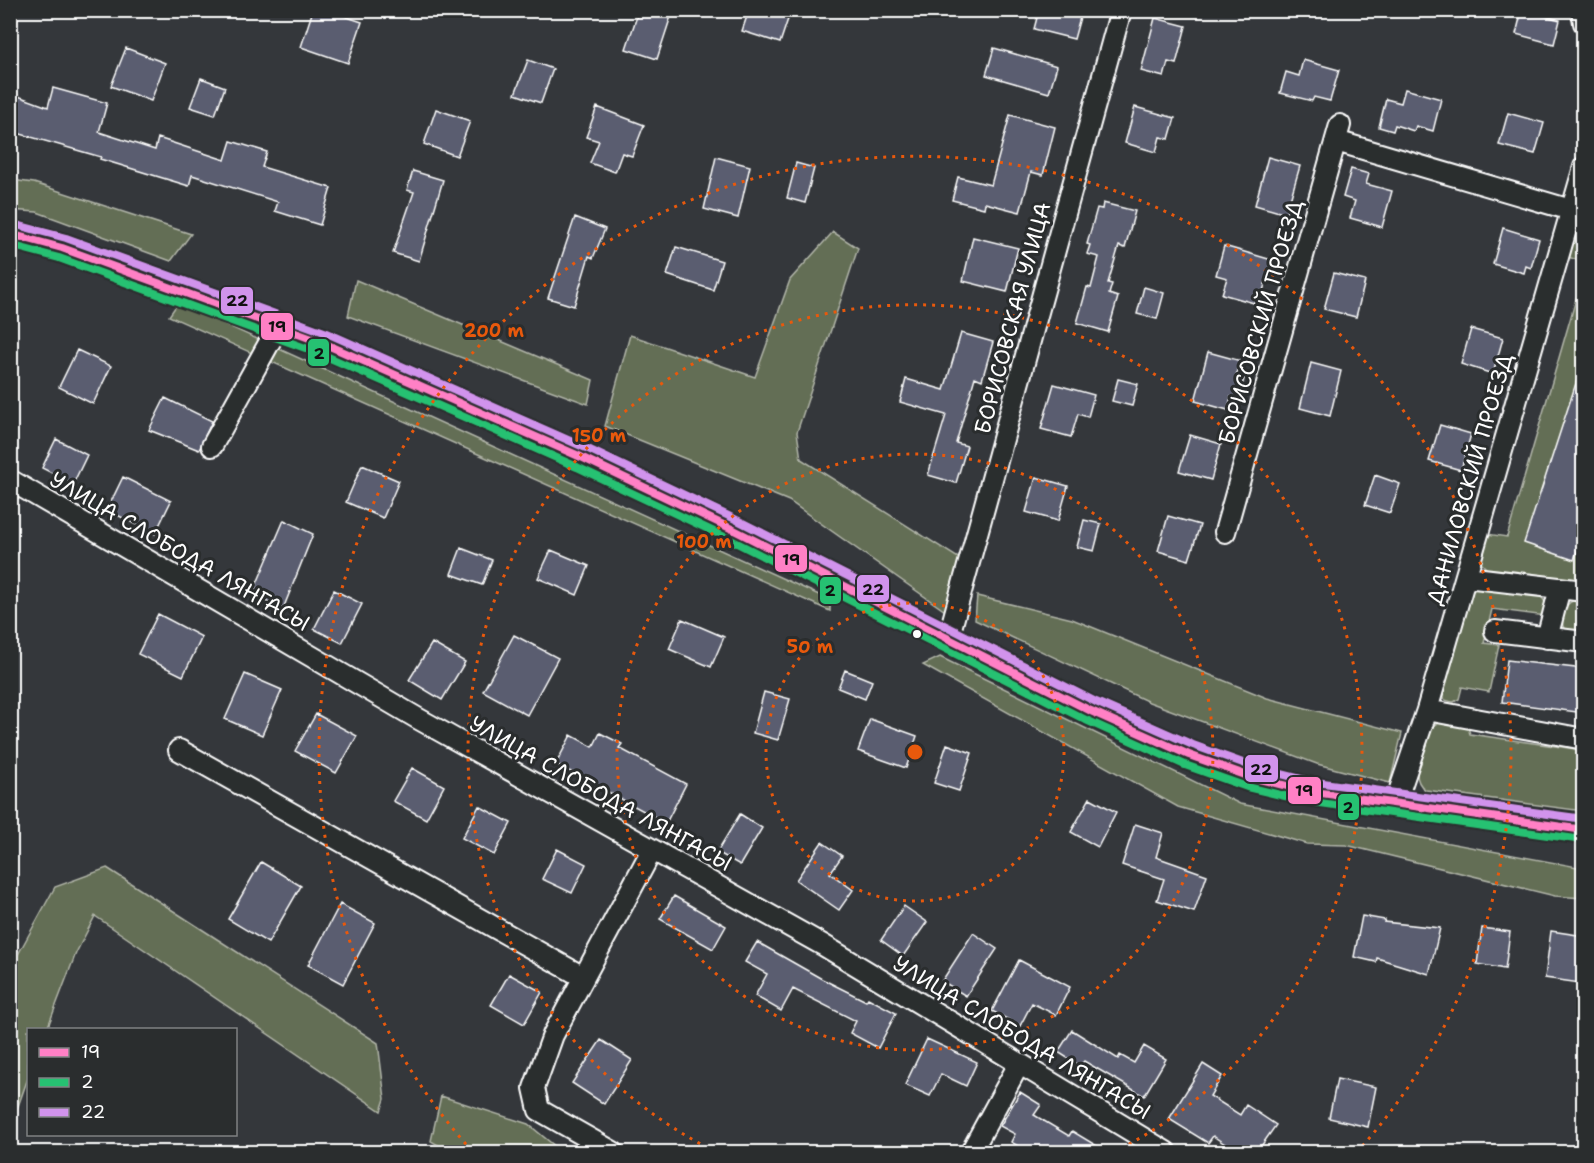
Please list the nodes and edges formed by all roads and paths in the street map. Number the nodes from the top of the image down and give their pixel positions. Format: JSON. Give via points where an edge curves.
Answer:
{"nodes":[{"id":1,"x":1121,"y":10,"type":"edge"},
{"id":2,"x":1582,"y":10,"type":"edge"},
{"id":3,"x":1584,"y":23,"type":"edge"},
{"id":4,"x":1584,"y":167,"type":"edge"},
{"id":5,"x":1571,"y":210,"type":"junction"},
{"id":6,"x":10,"y":234,"type":"edge"},
{"id":7,"x":278,"y":327,"type":"junction"},
{"id":8,"x":212,"y":446,"type":"dead end"},
{"id":9,"x":10,"y":480,"type":"edge"},
{"id":10,"x":1225,"y":532,"type":"dead end"},
{"id":11,"x":1466,"y":577,"type":"junction"},
{"id":12,"x":1560,"y":588,"type":"junction"},
{"id":13,"x":1584,"y":591,"type":"edge"},
{"id":14,"x":1495,"y":631,"type":"dead end"},
{"id":15,"x":1547,"y":638,"type":"junction"},
{"id":16,"x":948,"y":639,"type":"junction"},
{"id":17,"x":1584,"y":642,"type":"edge"},
{"id":18,"x":1427,"y":710,"type":"junction"},
{"id":19,"x":1584,"y":739,"type":"edge"},
{"id":20,"x":179,"y":750,"type":"dead end"},
{"id":21,"x":1395,"y":804,"type":"junction"},
{"id":22,"x":1584,"y":830,"type":"edge"},
{"id":23,"x":652,"y":850,"type":"junction"},
{"id":24,"x":584,"y":977,"type":"junction"},
{"id":25,"x":1019,"y":1064,"type":"junction"},
{"id":26,"x":613,"y":1152,"type":"edge"},
{"id":27,"x":971,"y":1152,"type":"edge"},
{"id":28,"x":1166,"y":1152,"type":"edge"}],
"edges":[{"from":1,"to":16,"type":"street","name":"БОРИСОВСКАЯ УЛИЦА"},
{"from":2,"to":3,"type":"street"},
{"from":4,"to":5,"type":"street","name":"ДАНИЛОВСКИЙ ПРОЕЗД"},
{"from":5,"to":10,"type":"street","name":"БОРИСОВСКИЙ ПРОЕЗД","via":[[1338,133]]},
{"from":5,"to":11,"type":"street","name":"ДАНИЛОВСКИЙ ПРОЕЗД"},
{"from":6,"to":7,"type":"street","via":[[62,248]]},
{"from":7,"to":8,"type":"street"},
{"from":7,"to":16,"type":"street","via":[[323,343],[602,467]]},
{"from":9,"to":23,"type":"street","name":"УЛИЦА СЛОБОДА ЛЯНГАСЫ"},
{"from":11,"to":12,"type":"street"},
{"from":11,"to":18,"type":"street","name":"ДАНИЛОВСКИЙ ПРОЕЗД"},
{"from":12,"to":13,"type":"street"},
{"from":12,"to":15,"type":"street"},
{"from":14,"to":15,"type":"street"},
{"from":15,"to":17,"type":"street"},
{"from":16,"to":21,"type":"street","via":[[1090,711],[1188,755],[1307,791]]},
{"from":18,"to":19,"type":"street"},
{"from":18,"to":21,"type":"street","name":"ДАНИЛОВСКИЙ ПРОЕЗД"},
{"from":20,"to":24,"type":"street"},
{"from":21,"to":22,"type":"street"},
{"from":23,"to":24,"type":"street"},
{"from":23,"to":25,"type":"street","name":"УЛИЦА СЛОБОДА ЛЯНГАСЫ","via":[[823,945]]},
{"from":24,"to":26,"type":"street","via":[[553,1035],[534,1088],[539,1110]]},
{"from":25,"to":27,"type":"street"},
{"from":25,"to":28,"type":"street","name":"УЛИЦА СЛОБОДА ЛЯНГАСЫ"}]}
